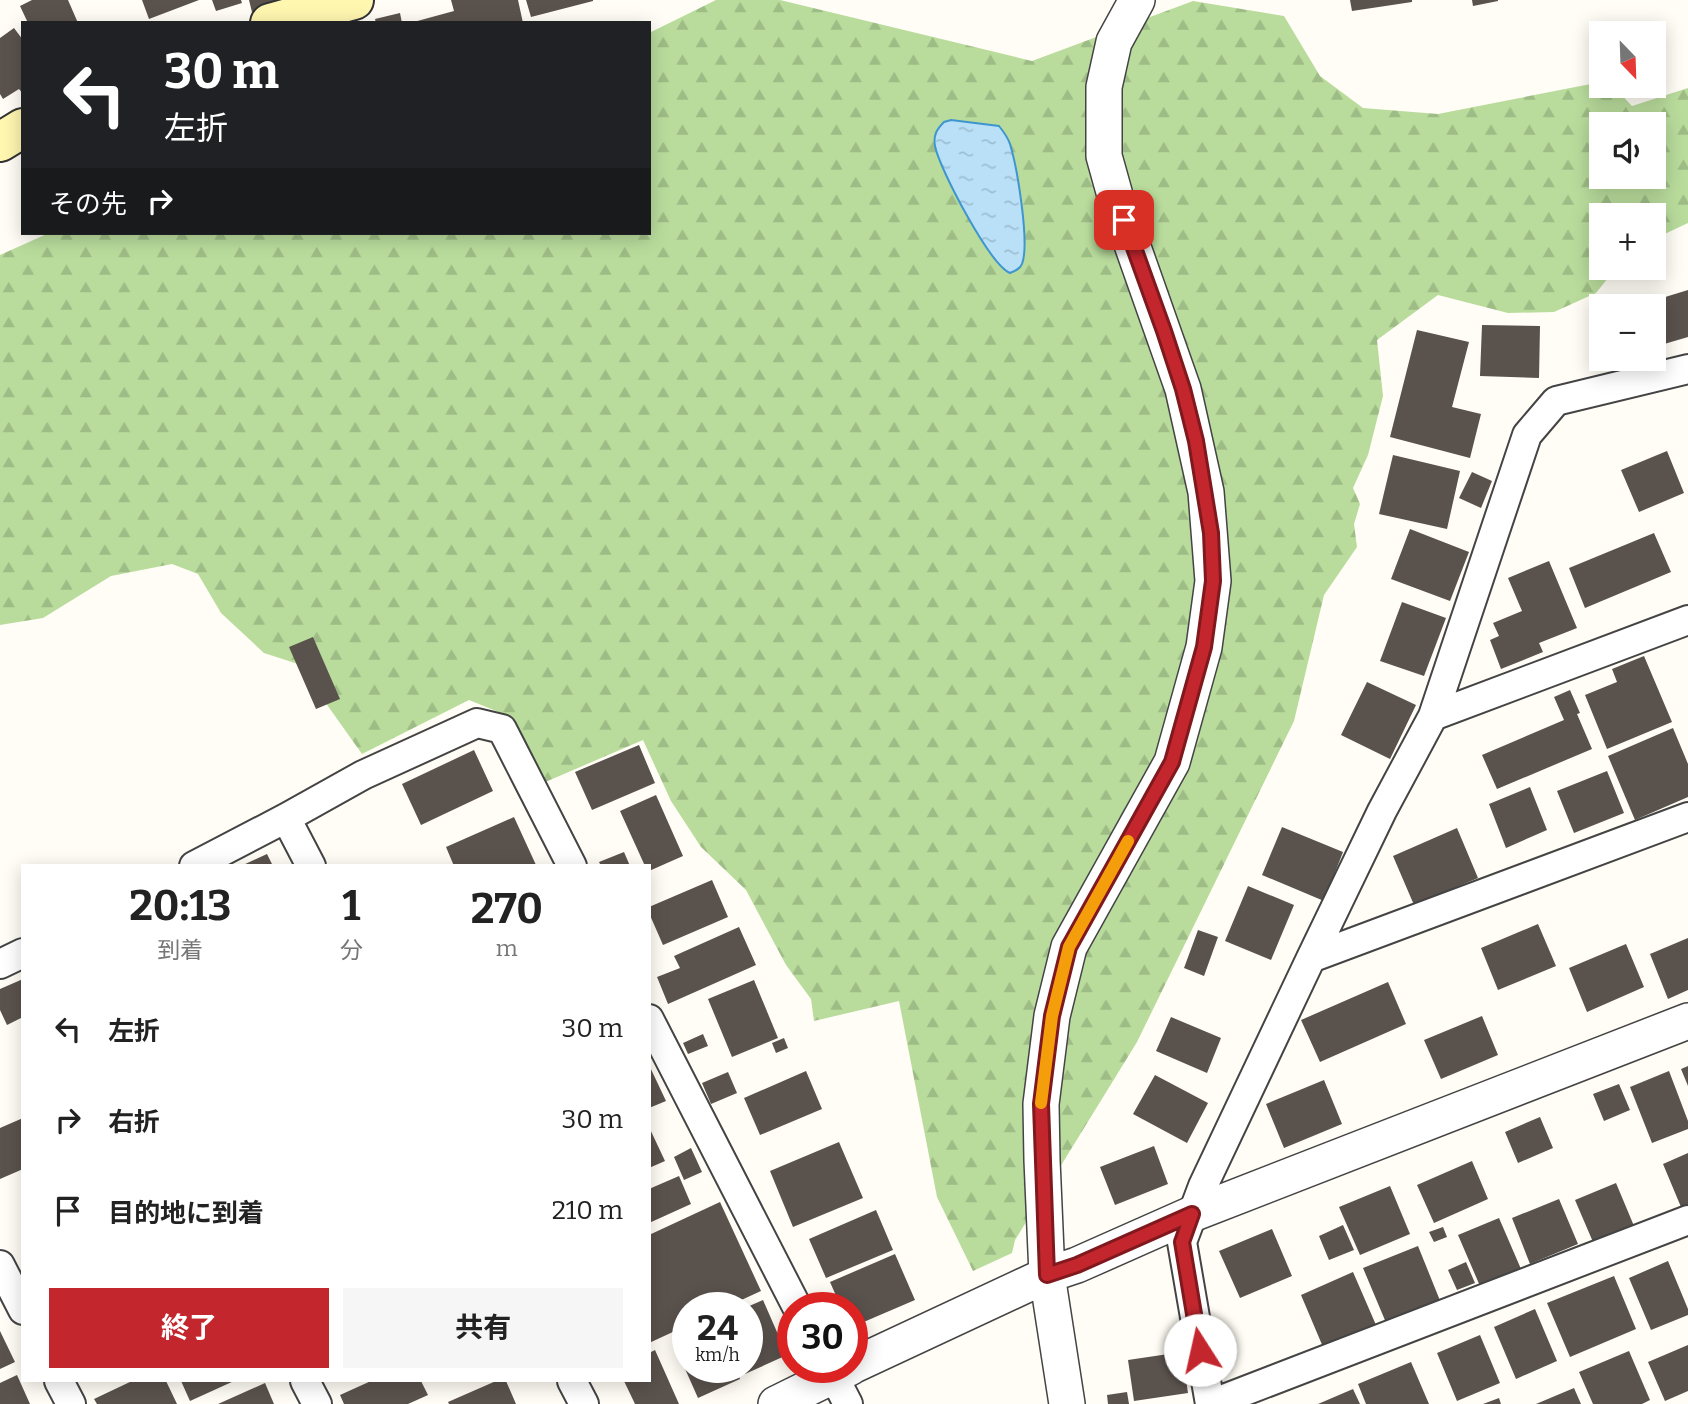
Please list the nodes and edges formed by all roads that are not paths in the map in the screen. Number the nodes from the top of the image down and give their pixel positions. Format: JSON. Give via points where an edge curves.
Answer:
{"nodes":[{"id":1,"x":354,"y":0,"type":"edge"},
{"id":2,"x":1137,"y":0,"type":"edge"},
{"id":3,"x":277,"y":21,"type":"edge"},
{"id":4,"x":21,"y":129,"type":"edge"},
{"id":5,"x":0,"y":142,"type":"edge"},
{"id":6,"x":1688,"y":369,"type":"edge"},
{"id":7,"x":1688,"y":620,"type":"edge"},
{"id":8,"x":1433,"y":716,"type":"junction"},
{"id":9,"x":1688,"y":817,"type":"edge"},
{"id":10,"x":286,"y":818,"type":"junction"},
{"id":11,"x":198,"y":864,"type":"edge"},
{"id":12,"x":310,"y":864,"type":"edge"},
{"id":13,"x":571,"y":864,"type":"edge"},
{"id":14,"x":21,"y":954,"type":"edge"},
{"id":15,"x":1311,"y":958,"type":"junction"},
{"id":16,"x":0,"y":964,"type":"edge"},
{"id":17,"x":1688,"y":1021,"type":"edge"},
{"id":18,"x":651,"y":1023,"type":"edge"},
{"id":19,"x":1192,"y":1214,"type":"junction"},
{"id":20,"x":1688,"y":1220,"type":"edge"},
{"id":21,"x":0,"y":1265,"type":"edge"},
{"id":22,"x":1047,"y":1275,"type":"junction"},
{"id":23,"x":789,"y":1292,"type":"edge"},
{"id":24,"x":21,"y":1306,"type":"edge"},
{"id":25,"x":868,"y":1364,"type":"edge"},
{"id":26,"x":60,"y":1382,"type":"edge"},
{"id":27,"x":306,"y":1382,"type":"edge"},
{"id":28,"x":573,"y":1382,"type":"edge"},
{"id":29,"x":826,"y":1383,"type":"edge"},
{"id":30,"x":71,"y":1404,"type":"edge"},
{"id":31,"x":317,"y":1404,"type":"edge"},
{"id":32,"x":584,"y":1404,"type":"edge"},
{"id":33,"x":776,"y":1404,"type":"edge"},
{"id":34,"x":1067,"y":1404,"type":"edge"},
{"id":35,"x":1210,"y":1404,"type":"edge"}],
"edges":[{"from":1,"to":3,"type":"main road"},
{"from":2,"to":22,"type":"street","via":[[1114,42],[1104,87],[1104,156],[1183,389],[1206,492],[1213,581],[1204,647],[1172,762],[1069,947],[1052,1016],[1041,1104]]},
{"from":4,"to":5,"type":"main road"},
{"from":6,"to":8,"type":"street","via":[[1556,401],[1527,435]]},
{"from":7,"to":8,"type":"street"},
{"from":8,"to":15,"type":"street"},
{"from":9,"to":15,"type":"street"},
{"from":10,"to":11,"type":"street"},
{"from":10,"to":12,"type":"street"},
{"from":10,"to":13,"type":"street","via":[[363,775],[477,723],[502,729]]},
{"from":14,"to":16,"type":"street"},
{"from":15,"to":19,"type":"street"},
{"from":17,"to":19,"type":"street"},
{"from":18,"to":23,"type":"street"},
{"from":19,"to":22,"type":"street"},
{"from":19,"to":35,"type":"street","via":[[1182,1242]]},
{"from":20,"to":35,"type":"street"},
{"from":21,"to":24,"type":"street"},
{"from":22,"to":25,"type":"street"},
{"from":22,"to":34,"type":"street"},
{"from":26,"to":30,"type":"street"},
{"from":27,"to":31,"type":"street"},
{"from":28,"to":32,"type":"street"},
{"from":29,"to":33,"type":"street"}]}
